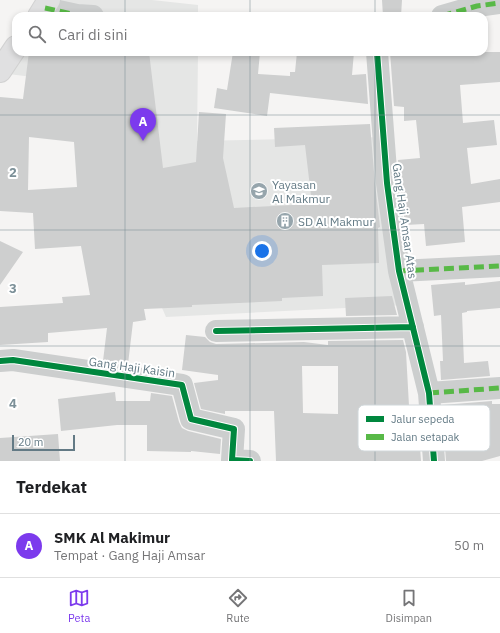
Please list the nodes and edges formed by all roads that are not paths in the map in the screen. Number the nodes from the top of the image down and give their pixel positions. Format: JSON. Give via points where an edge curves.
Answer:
{"nodes":[{"id":1,"x":477,"y":3,"type":"edge"},
{"id":2,"x":500,"y":3,"type":"edge"},
{"id":3,"x":45,"y":8,"type":"edge"},
{"id":4,"x":66,"y":12,"type":"edge"},
{"id":5,"x":453,"y":12,"type":"edge"},
{"id":6,"x":10,"y":49,"type":"edge"},
{"id":7,"x":377,"y":56,"type":"edge"},
{"id":8,"x":0,"y":71,"type":"edge"},
{"id":9,"x":500,"y":266,"type":"edge"},
{"id":10,"x":399,"y":271,"type":"junction"},
{"id":11,"x":413,"y":327,"type":"junction"},
{"id":12,"x":216,"y":331,"type":"dead end"},
{"id":13,"x":0,"y":362,"type":"edge"},
{"id":14,"x":500,"y":388,"type":"edge"},
{"id":15,"x":429,"y":393,"type":"junction"},
{"id":16,"x":430,"y":405,"type":"edge"},
{"id":17,"x":433,"y":451,"type":"edge"},
{"id":18,"x":250,"y":461,"type":"edge"},
{"id":19,"x":434,"y":461,"type":"edge"}],
"edges":[{"from":1,"to":2,"type":"street"},
{"from":1,"to":5,"type":"street"},
{"from":3,"to":4,"type":"street"},
{"from":6,"to":8,"type":"main road"},
{"from":7,"to":10,"type":"street","name":"Gang Haji Amsar Atas","via":[[387,183]]},
{"from":9,"to":10,"type":"street"},
{"from":10,"to":11,"type":"street","name":"Gang Haji Amsar Atas"},
{"from":11,"to":12,"type":"street"},
{"from":11,"to":15,"type":"street","name":"Gang Haji Amsar Atas"},
{"from":13,"to":18,"type":"street","name":"Gang Haji Kaisin","via":[[13,360],[182,385],[191,419],[234,430],[232,460]]},
{"from":14,"to":15,"type":"street"},
{"from":15,"to":16,"type":"street","name":"Gang Haji Amsar Atas"},
{"from":17,"to":19,"type":"street","name":"Gang Haji Amsar Atas"}]}
